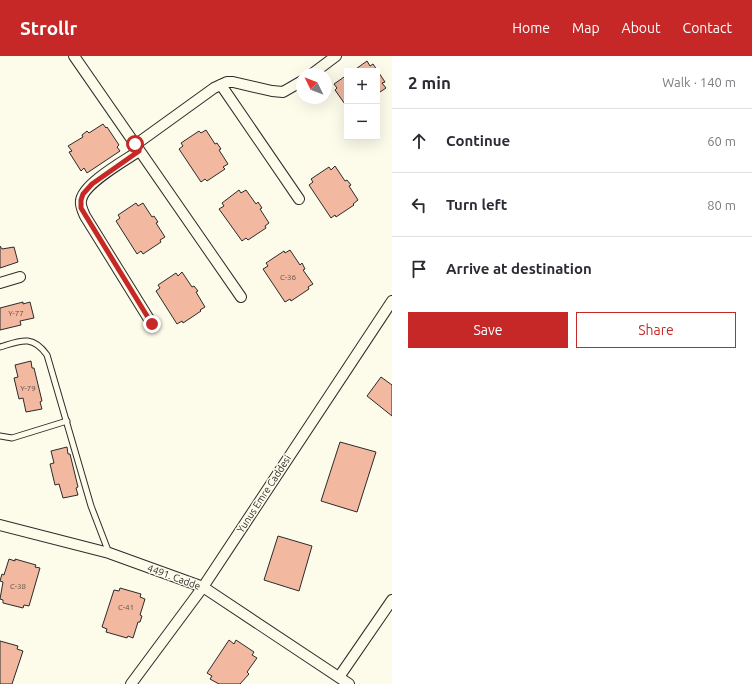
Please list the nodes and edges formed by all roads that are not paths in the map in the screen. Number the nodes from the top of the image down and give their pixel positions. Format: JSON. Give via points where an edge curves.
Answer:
{"nodes":[{"id":1,"x":74,"y":56,"type":"edge"},
{"id":2,"x":336,"y":56,"type":"edge"},
{"id":3,"x":320,"y":68,"type":"edge"},
{"id":4,"x":221,"y":85,"type":"junction"},
{"id":5,"x":296,"y":85,"type":"edge"},
{"id":6,"x":137,"y":148,"type":"junction"},
{"id":7,"x":299,"y":199,"type":"dead end"},
{"id":8,"x":20,"y":277,"type":"dead end"},
{"id":9,"x":0,"y":282,"type":"edge"},
{"id":10,"x":241,"y":297,"type":"dead end"},
{"id":11,"x":392,"y":301,"type":"edge"},
{"id":12,"x":152,"y":324,"type":"dead end"},
{"id":13,"x":0,"y":347,"type":"edge"},
{"id":14,"x":67,"y":421,"type":"junction"},
{"id":15,"x":0,"y":436,"type":"edge"},
{"id":16,"x":0,"y":525,"type":"edge"},
{"id":17,"x":109,"y":553,"type":"junction"},
{"id":18,"x":203,"y":586,"type":"junction"},
{"id":19,"x":392,"y":600,"type":"edge"},
{"id":20,"x":339,"y":677,"type":"junction"},
{"id":21,"x":131,"y":684,"type":"edge"},
{"id":22,"x":349,"y":684,"type":"edge"}],
"edges":[{"from":1,"to":6,"type":"street"},
{"from":2,"to":3,"type":"street"},
{"from":4,"to":5,"type":"street","via":[[233,82],[284,92]]},
{"from":4,"to":6,"type":"street"},
{"from":4,"to":7,"type":"street"},
{"from":6,"to":10,"type":"street"},
{"from":6,"to":12,"type":"street","via":[[92,184],[81,200],[85,216]]},
{"from":8,"to":9,"type":"street"},
{"from":11,"to":18,"type":"street","name":"Yunus Emre Caddesi"},
{"from":13,"to":14,"type":"lane","via":[[25,340],[37,344],[43,350],[47,355]]},
{"from":14,"to":15,"type":"lane","via":[[12,438]]},
{"from":14,"to":17,"type":"lane","via":[[91,506]]},
{"from":16,"to":17,"type":"street","name":"4491. Cadde"},
{"from":17,"to":18,"type":"street","name":"4491. Cadde"},
{"from":18,"to":20,"type":"street","name":"4491. Cadde"},
{"from":18,"to":21,"type":"street","name":"Yunus Emre Caddesi"},
{"from":19,"to":20,"type":"street"},
{"from":20,"to":22,"type":"street","name":"4491. Cadde"}]}
